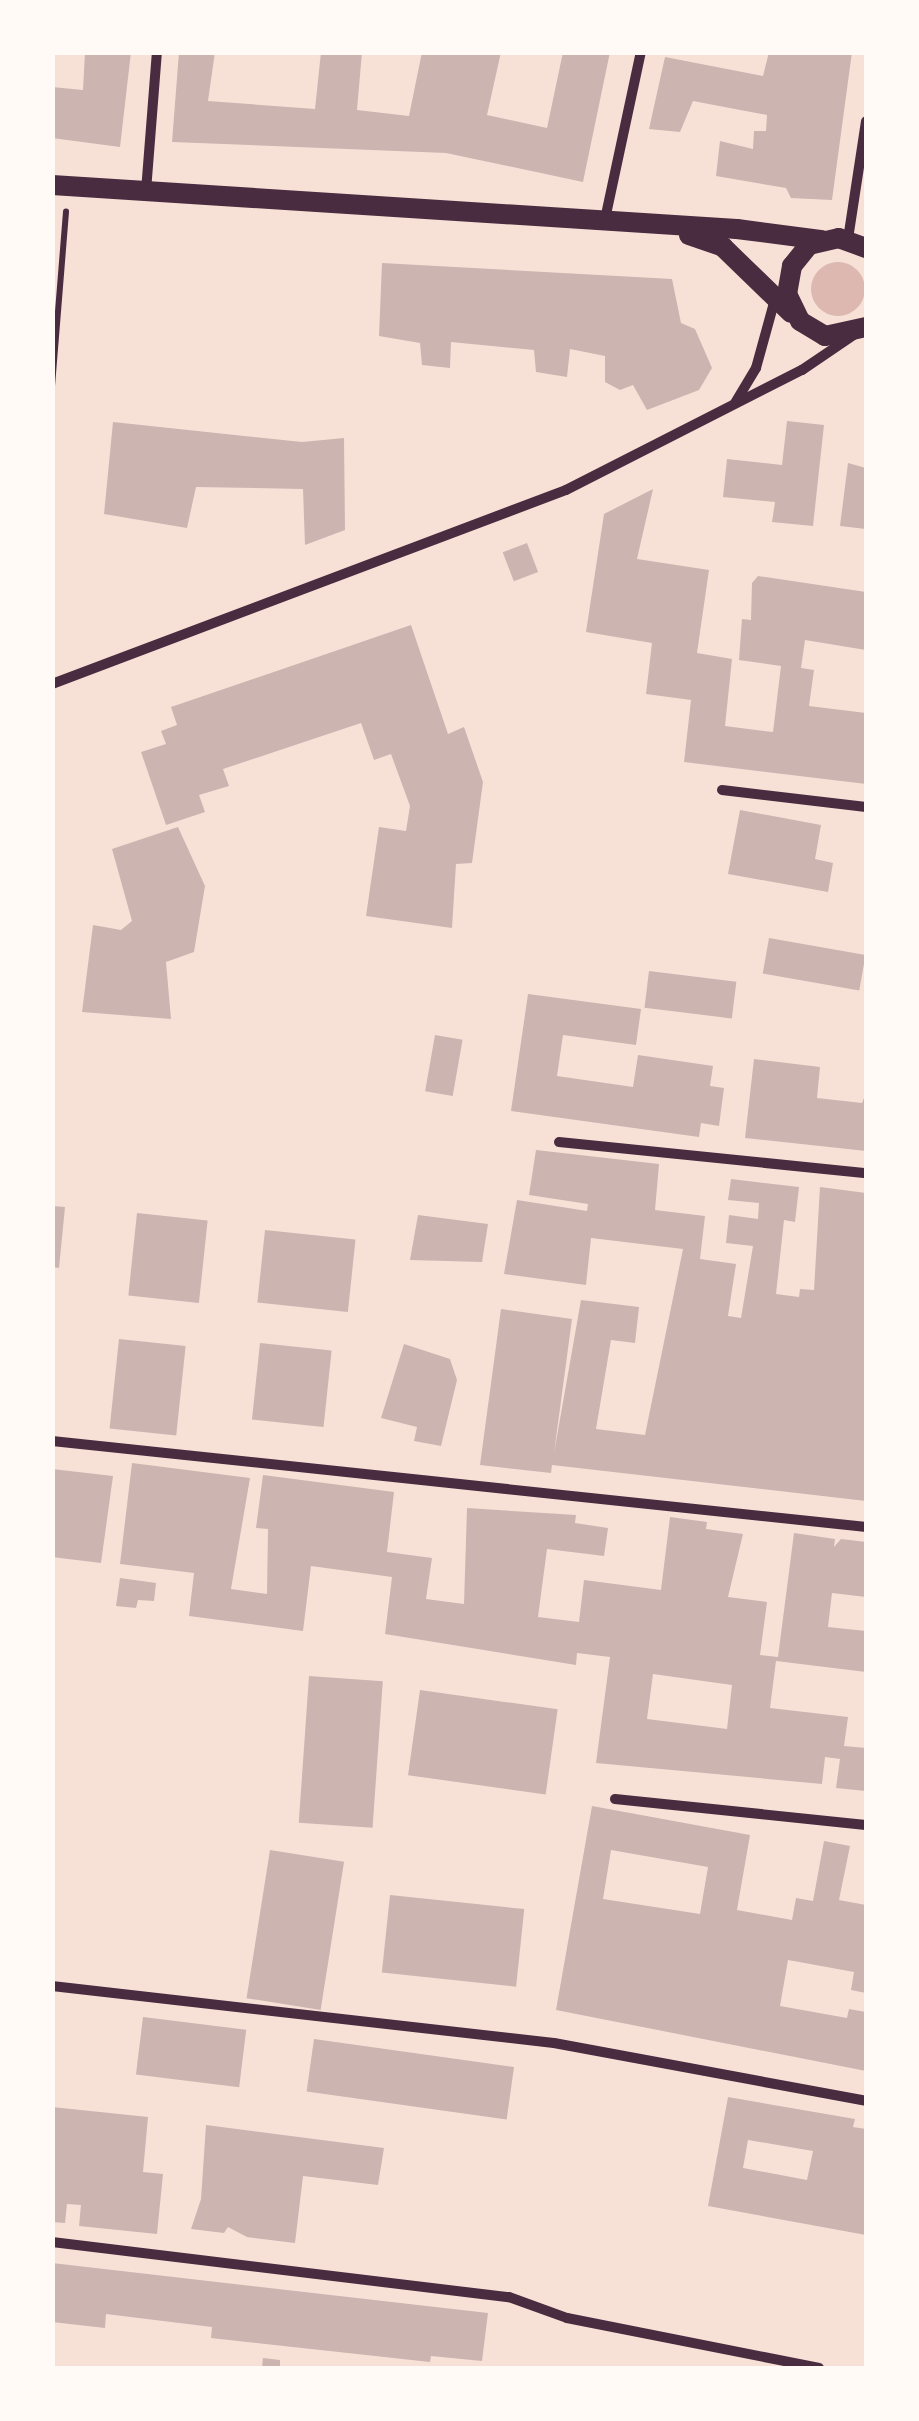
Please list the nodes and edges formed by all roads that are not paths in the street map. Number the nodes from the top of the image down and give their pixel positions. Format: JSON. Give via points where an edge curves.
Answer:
{"nodes":[{"id":1,"x":157,"y":52,"type":"edge"},
{"id":2,"x":642,"y":52,"type":"edge"},
{"id":3,"x":866,"y":121,"type":"edge"},
{"id":4,"x":60,"y":186,"type":"edge"},
{"id":5,"x":146,"y":192,"type":"junction"},
{"id":6,"x":604,"y":225,"type":"junction"},
{"id":7,"x":663,"y":229,"type":"junction"},
{"id":8,"x":822,"y":240,"type":"junction"},
{"id":9,"x":861,"y":245,"type":"edge"},
{"id":10,"x":787,"y":279,"type":"junction"},
{"id":11,"x":776,"y":299,"type":"junction"},
{"id":12,"x":800,"y":321,"type":"junction"},
{"id":13,"x":861,"y":331,"type":"edge"},
{"id":14,"x":734,"y":404,"type":"junction"},
{"id":15,"x":52,"y":684,"type":"edge"},
{"id":16,"x":722,"y":790,"type":"dead end"},
{"id":17,"x":866,"y":807,"type":"edge"},
{"id":18,"x":559,"y":1142,"type":"dead end"},
{"id":19,"x":866,"y":1174,"type":"edge"},
{"id":20,"x":52,"y":1441,"type":"edge"},
{"id":21,"x":866,"y":1526,"type":"edge"},
{"id":22,"x":615,"y":1799,"type":"dead end"},
{"id":23,"x":866,"y":1825,"type":"edge"},
{"id":24,"x":52,"y":1986,"type":"edge"},
{"id":25,"x":866,"y":2101,"type":"edge"},
{"id":26,"x":52,"y":2242,"type":"edge"},
{"id":27,"x":819,"y":2368,"type":"edge"}],
"edges":[{"from":1,"to":5,"type":"street"},
{"from":2,"to":6,"type":"street"},
{"from":3,"to":9,"type":"street"},
{"from":4,"to":5,"type":"main road"},
{"from":5,"to":6,"type":"main road"},
{"from":6,"to":7,"type":"main road"},
{"from":7,"to":8,"type":"main road","via":[[737,229]]},
{"from":7,"to":11,"type":"main road","via":[[723,248]]},
{"from":8,"to":9,"type":"main road"},
{"from":8,"to":10,"type":"main road","via":[[799,255]]},
{"from":10,"to":11,"type":"street"},
{"from":10,"to":12,"type":"main road"},
{"from":11,"to":12,"type":"main road"},
{"from":11,"to":14,"type":"street","via":[[756,368]]},
{"from":12,"to":13,"type":"main road","via":[[825,336]]},
{"from":13,"to":14,"type":"street"},
{"from":14,"to":15,"type":"street","via":[[566,490]]},
{"from":16,"to":17,"type":"street"},
{"from":18,"to":19,"type":"street"},
{"from":20,"to":21,"type":"street"},
{"from":22,"to":23,"type":"street"},
{"from":24,"to":25,"type":"street","via":[[554,2043]]},
{"from":26,"to":27,"type":"street","via":[[509,2297],[567,2318]]}]}
